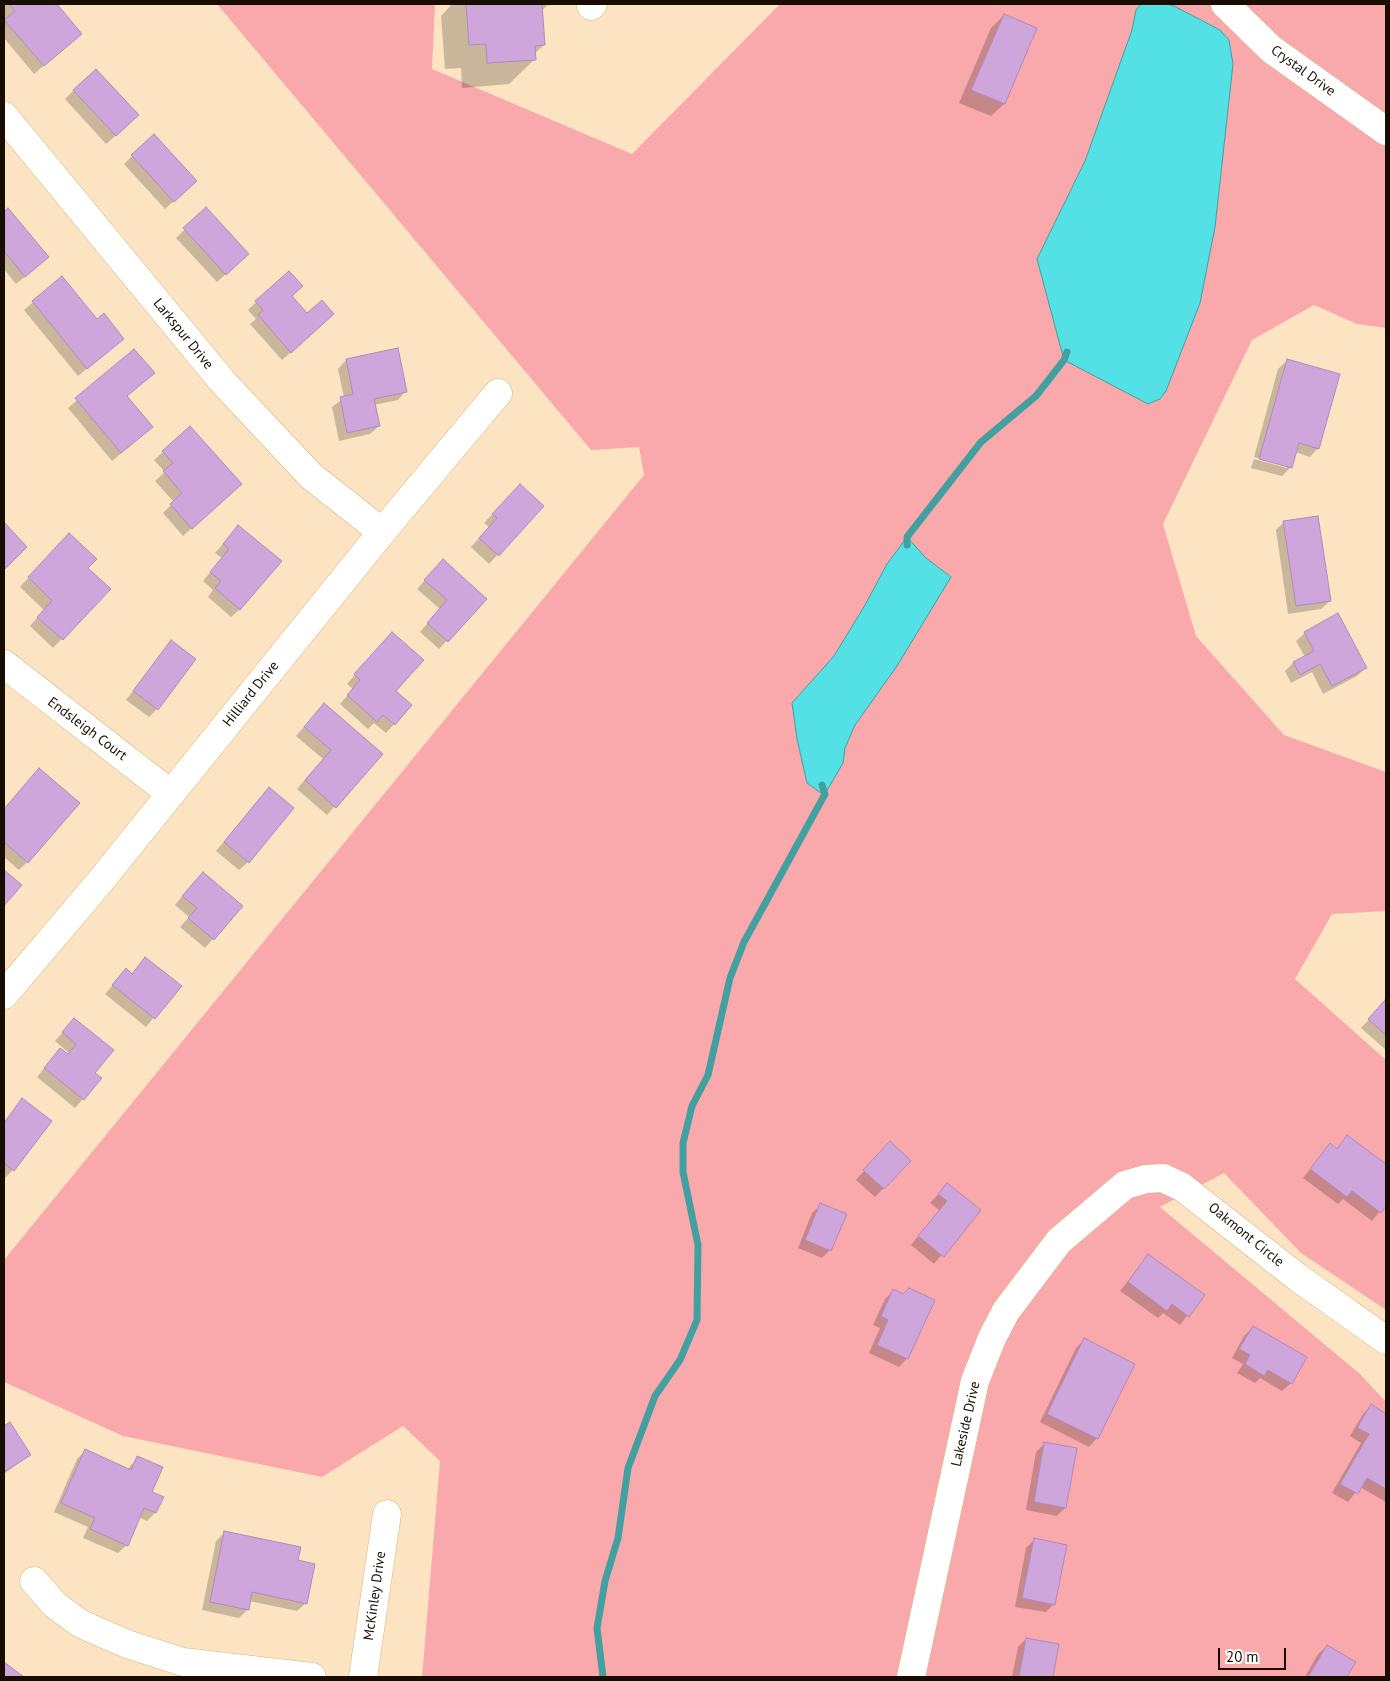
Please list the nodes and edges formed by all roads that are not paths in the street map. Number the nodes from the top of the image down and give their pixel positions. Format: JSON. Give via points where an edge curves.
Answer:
{"nodes":[{"id":1,"x":1225,"y":4,"type":"edge"},
{"id":2,"x":4,"y":116,"type":"edge"},
{"id":3,"x":1386,"y":131,"type":"edge"},
{"id":4,"x":498,"y":393,"type":"dead end"},
{"id":5,"x":382,"y":532,"type":"junction"},
{"id":6,"x":4,"y":664,"type":"edge"},
{"id":7,"x":171,"y":794,"type":"junction"},
{"id":8,"x":4,"y":995,"type":"edge"},
{"id":9,"x":1098,"y":1207,"type":"joint"},
{"id":10,"x":1386,"y":1340,"type":"edge"},
{"id":11,"x":387,"y":1514,"type":"dead end"},
{"id":12,"x":34,"y":1580,"type":"dead end"},
{"id":13,"x":312,"y":1677,"type":"edge"},
{"id":14,"x":363,"y":1677,"type":"edge"},
{"id":15,"x":911,"y":1677,"type":"edge"}],
"edges":[{"from":1,"to":3,"type":"street","name":"Crystal Drive","via":[[1271,49]]},
{"from":2,"to":5,"type":"street","name":"Larkspur Drive","via":[[222,381],[311,476]]},
{"from":4,"to":5,"type":"street","name":"Hilliard Drive"},
{"from":5,"to":7,"type":"street","name":"Hilliard Drive"},
{"from":6,"to":7,"type":"street","name":"Endsleigh Court"},
{"from":7,"to":8,"type":"street","name":"Hilliard Drive"},
{"from":9,"to":10,"type":"street","name":"Oakmont Circle","via":[[1125,1185],[1146,1178],[1164,1178],[1182,1187],[1304,1282]]},
{"from":9,"to":15,"type":"street","name":"Lakeside Drive","via":[[1059,1241],[1006,1311],[992,1338],[975,1381]]},
{"from":11,"to":14,"type":"street","name":"McKinley Drive"},
{"from":12,"to":13,"type":"street","via":[[55,1605],[81,1624],[127,1644],[183,1662]]}]}
